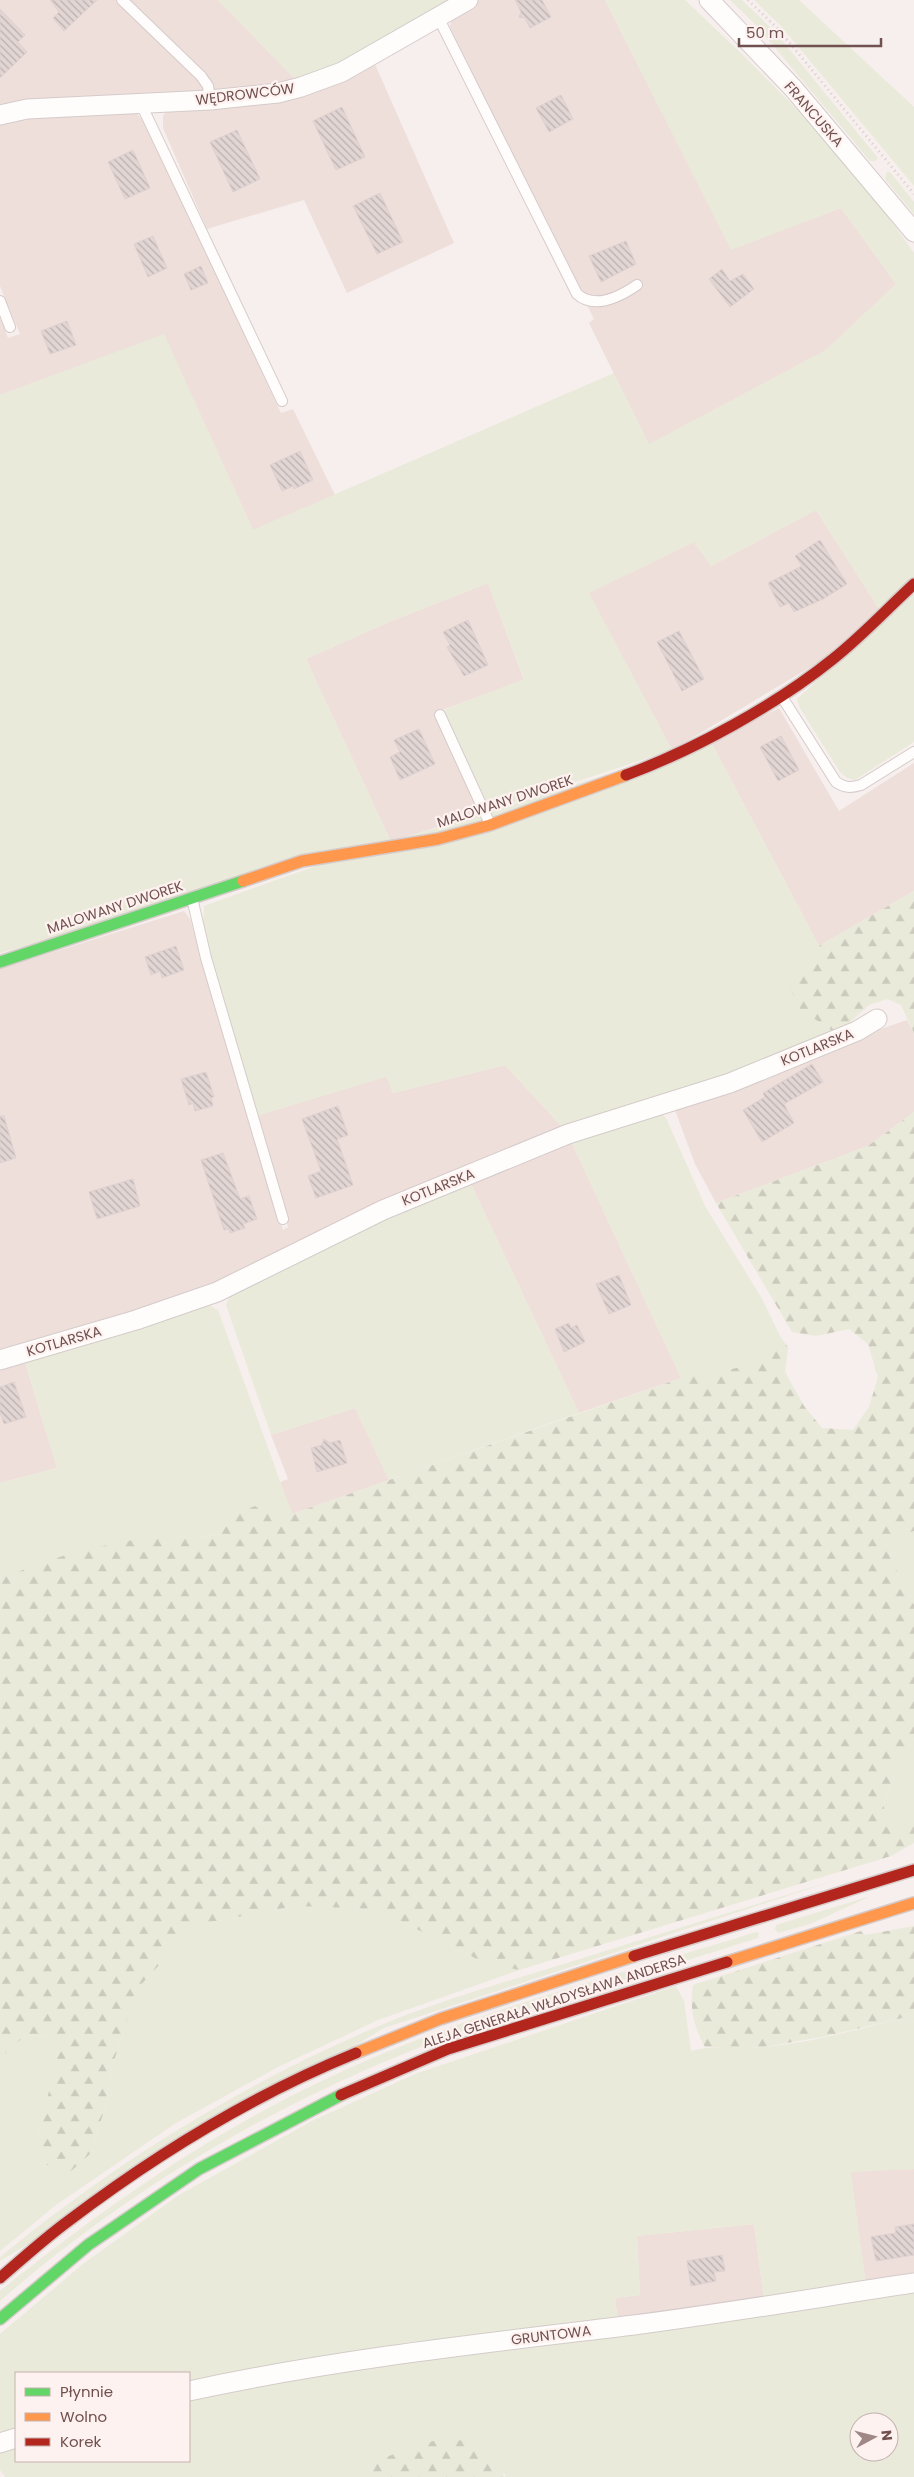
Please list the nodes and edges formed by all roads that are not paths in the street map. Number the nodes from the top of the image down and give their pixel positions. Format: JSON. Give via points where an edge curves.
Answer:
{"nodes":[{"id":1,"x":122,"y":0,"type":"edge"},
{"id":2,"x":468,"y":0,"type":"edge"},
{"id":3,"x":709,"y":0,"type":"edge"},
{"id":4,"x":438,"y":17,"type":"junction"},
{"id":5,"x":210,"y":100,"type":"junction"},
{"id":6,"x":141,"y":104,"type":"junction"},
{"id":7,"x":0,"y":115,"type":"edge"},
{"id":8,"x":914,"y":232,"type":"edge"},
{"id":9,"x":638,"y":285,"type":"dead end"},
{"id":10,"x":0,"y":301,"type":"edge"},
{"id":11,"x":10,"y":327,"type":"dead end"},
{"id":12,"x":282,"y":401,"type":"dead end"},
{"id":13,"x":914,"y":584,"type":"edge"},
{"id":14,"x":781,"y":696,"type":"junction"},
{"id":15,"x":440,"y":715,"type":"dead end"},
{"id":16,"x":914,"y":752,"type":"edge"},
{"id":17,"x":490,"y":825,"type":"junction"},
{"id":18,"x":191,"y":898,"type":"junction"},
{"id":19,"x":0,"y":962,"type":"edge"},
{"id":20,"x":877,"y":1019,"type":"dead end"},
{"id":21,"x":283,"y":1219,"type":"dead end"},
{"id":22,"x":0,"y":1360,"type":"edge"},
{"id":23,"x":914,"y":1870,"type":"edge"},
{"id":24,"x":914,"y":1903,"type":"edge"},
{"id":25,"x":0,"y":2278,"type":"edge"},
{"id":26,"x":914,"y":2283,"type":"edge"},
{"id":27,"x":0,"y":2320,"type":"edge"},
{"id":28,"x":190,"y":2391,"type":"edge"},
{"id":29,"x":15,"y":2438,"type":"edge"},
{"id":30,"x":0,"y":2443,"type":"edge"}],
"edges":[{"from":1,"to":5,"type":"lane","via":[[201,76],[208,86]]},
{"from":2,"to":4,"type":"street","name":"WĘDROWCÓW"},
{"from":3,"to":8,"type":"street","name":"FRANCUSKA","via":[[793,88]]},
{"from":4,"to":5,"type":"street","name":"WĘDROWCÓW","via":[[342,72],[278,93]]},
{"from":4,"to":9,"type":"lane","via":[[577,294],[585,301],[599,301],[622,295]]},
{"from":5,"to":6,"type":"street","name":"WĘDROWCÓW"},
{"from":6,"to":7,"type":"street","name":"WĘDROWCÓW","via":[[61,106]]},
{"from":6,"to":12,"type":"lane"},
{"from":10,"to":11,"type":"lane"},
{"from":13,"to":14,"type":"main road","name":"MALOWANY DWOREK","via":[[834,658]]},
{"from":14,"to":16,"type":"lane","via":[[836,782],[843,786],[861,785]]},
{"from":14,"to":17,"type":"main road","name":"MALOWANY DWOREK","via":[[676,755]]},
{"from":15,"to":17,"type":"lane"},
{"from":17,"to":18,"type":"main road","name":"MALOWANY DWOREK","via":[[392,848],[302,861]]},
{"from":18,"to":19,"type":"main road","name":"MALOWANY DWOREK"},
{"from":18,"to":21,"type":"lane","via":[[208,968]]},
{"from":20,"to":22,"type":"street","name":"KOTLARSKA","via":[[858,1031],[730,1082],[568,1134],[383,1210],[217,1292]]},
{"from":23,"to":25,"type":"main road","name":"ALEJA GENERAŁA WŁADYSŁAWA ANDERSA","via":[[764,1920],[552,1982],[440,2019],[312,2071],[186,2140],[67,2222]]},
{"from":24,"to":27,"type":"main road","name":"ALEJA GENERAŁA WŁADYSŁAWA ANDERSA","via":[[771,1943],[448,2049],[321,2103],[198,2168],[88,2245]]},
{"from":26,"to":28,"type":"street","name":"GRUNTOWA","via":[[636,2324],[420,2350]]},
{"from":29,"to":30,"type":"street"}]}
